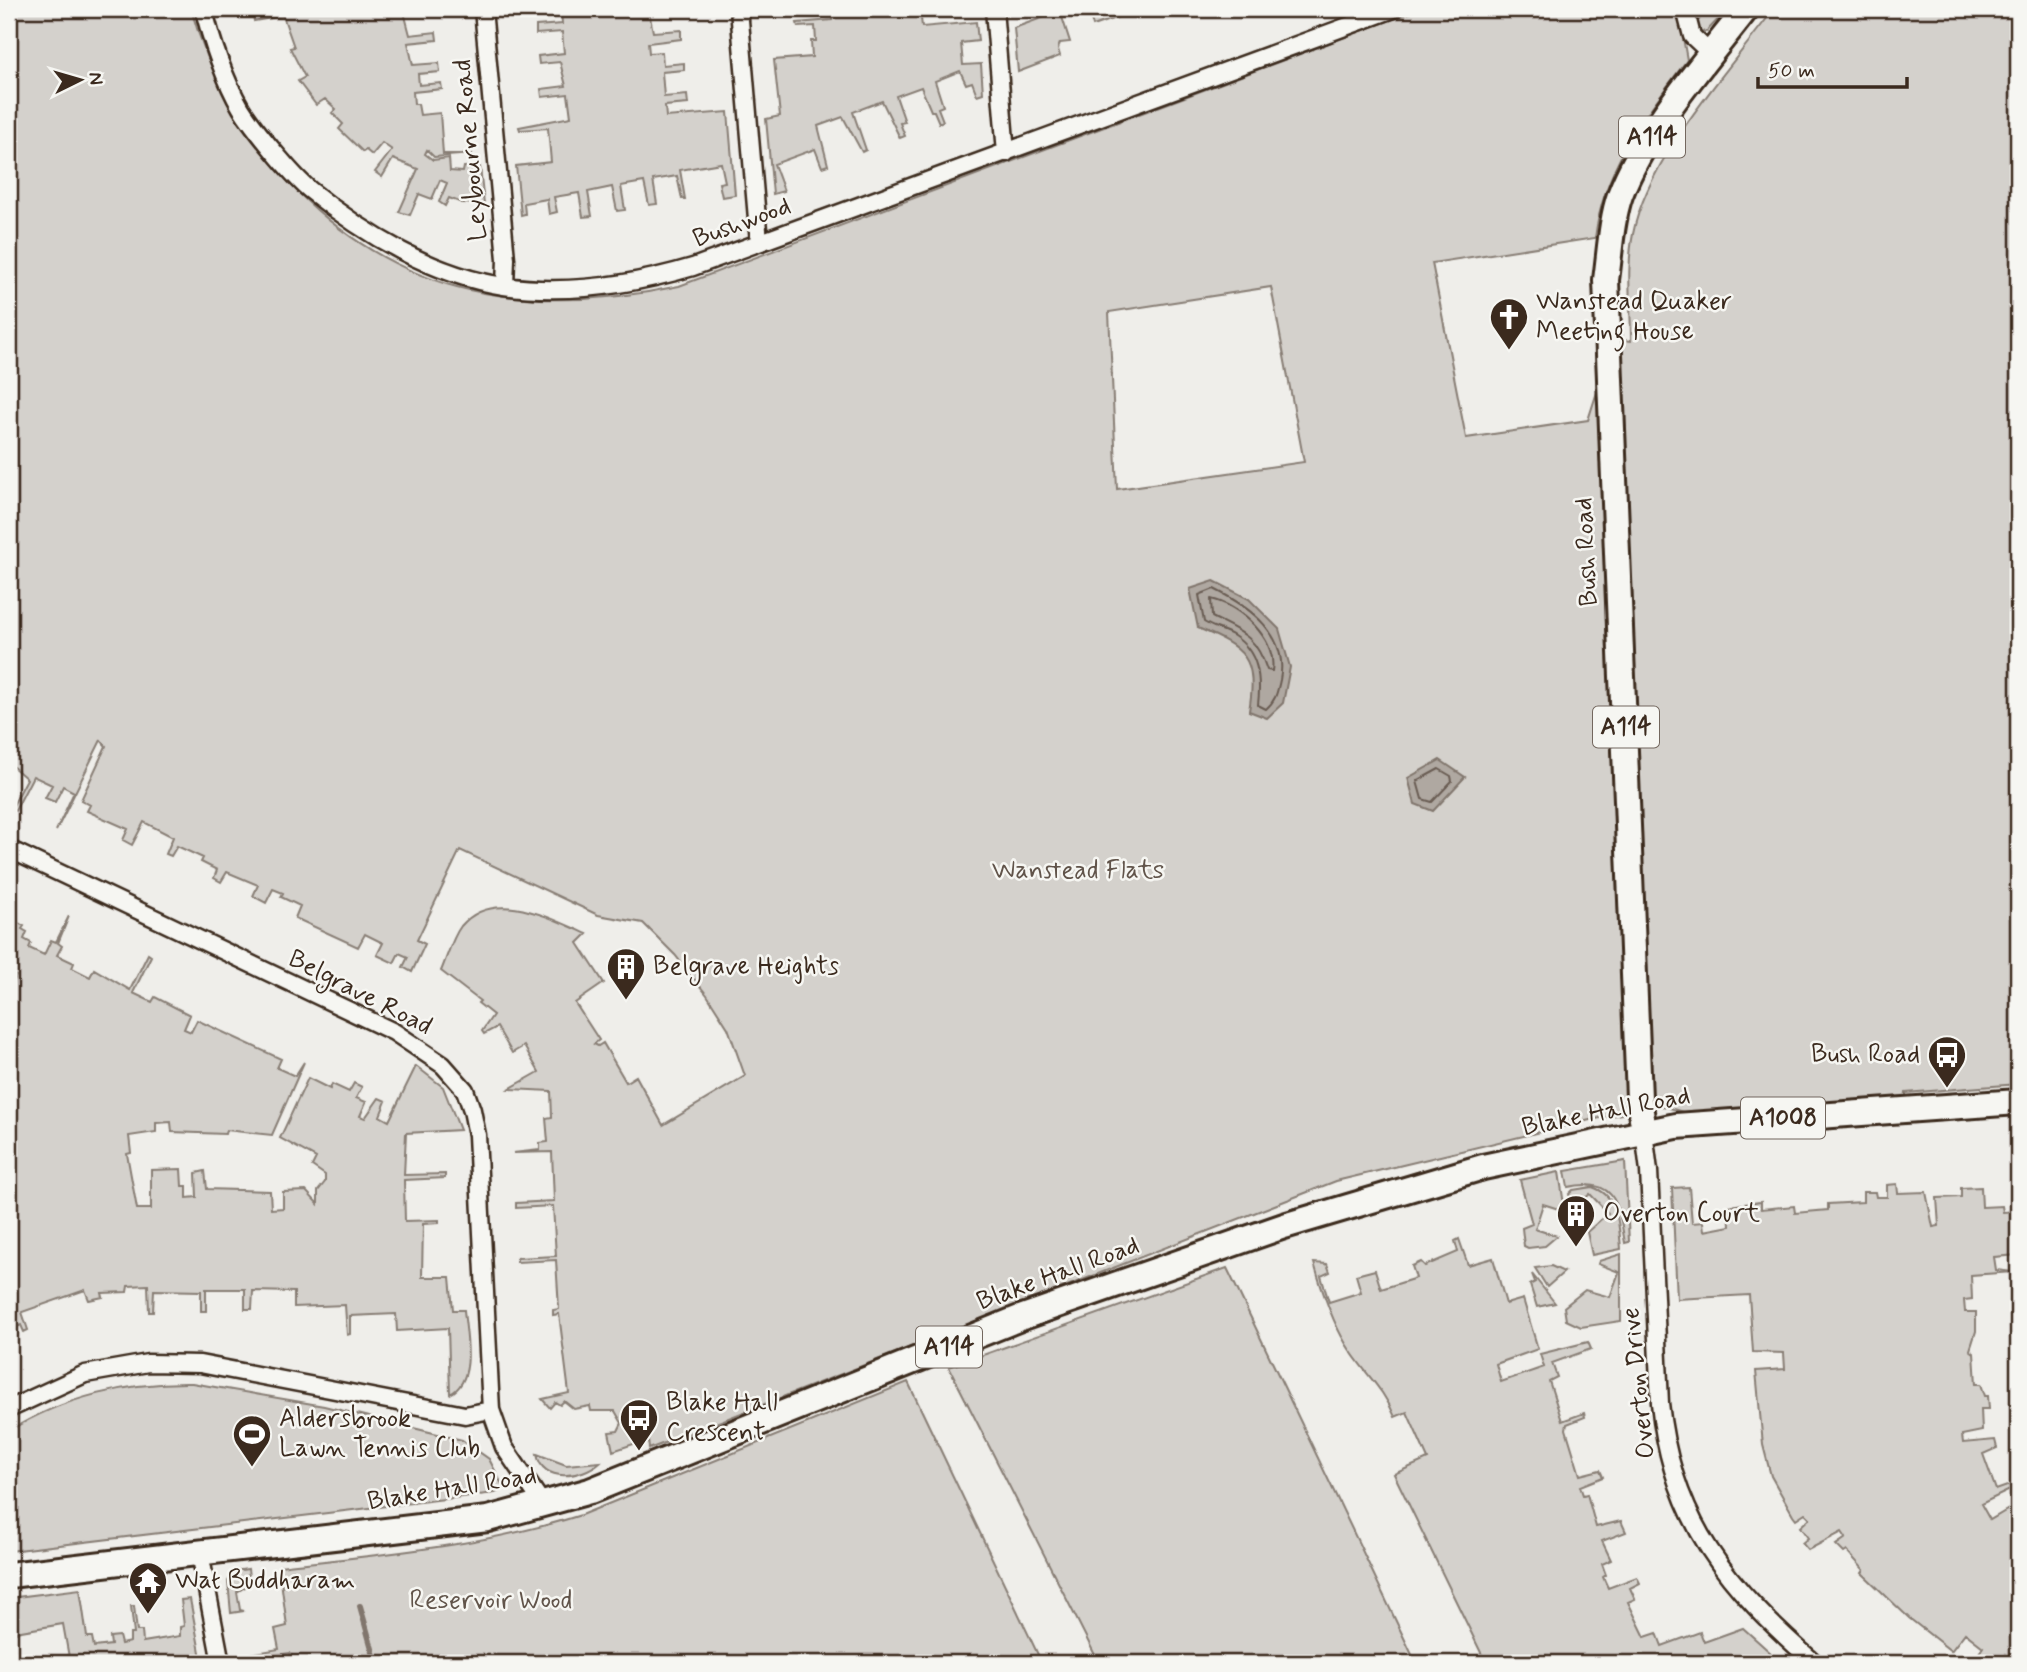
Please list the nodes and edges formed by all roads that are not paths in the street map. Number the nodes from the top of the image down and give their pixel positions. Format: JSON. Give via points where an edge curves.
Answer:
{"nodes":[{"id":1,"x":204,"y":9,"type":"edge"},
{"id":2,"x":483,"y":9,"type":"edge"},
{"id":3,"x":739,"y":9,"type":"edge"},
{"id":4,"x":994,"y":9,"type":"edge"},
{"id":5,"x":1394,"y":9,"type":"edge"},
{"id":6,"x":1685,"y":9,"type":"edge"},
{"id":7,"x":1746,"y":9,"type":"edge"},
{"id":8,"x":1711,"y":54,"type":"junction"},
{"id":9,"x":1006,"y":153,"type":"junction"},
{"id":10,"x":759,"y":243,"type":"junction"},
{"id":11,"x":505,"y":286,"type":"junction"},
{"id":12,"x":10,"y":854,"type":"edge"},
{"id":13,"x":2018,"y":1102,"type":"edge"},
{"id":14,"x":1644,"y":1132,"type":"junction"},
{"id":15,"x":9,"y":1409,"type":"edge"},
{"id":16,"x":491,"y":1410,"type":"junction"},
{"id":17,"x":544,"y":1506,"type":"junction"},
{"id":18,"x":200,"y":1553,"type":"junction"},
{"id":19,"x":9,"y":1575,"type":"edge"},
{"id":20,"x":221,"y":1663,"type":"edge"},
{"id":21,"x":1815,"y":1663,"type":"edge"}],
"edges":[{"from":1,"to":11,"type":"street","name":"Bushwood","via":[[208,30],[241,108],[308,189],[395,248],[475,280]]},
{"from":2,"to":11,"type":"street","name":"Leybourne Road"},
{"from":3,"to":10,"type":"street"},
{"from":4,"to":9,"type":"street"},
{"from":5,"to":9,"type":"street","name":"Bushwood"},
{"from":6,"to":8,"type":"street","via":[[1692,36]]},
{"from":7,"to":8,"type":"main road","name":"Bush Road","number":"A114"},
{"from":8,"to":14,"type":"main road","name":"Bush Road","number":"A114","via":[[1628,176],[1612,229],[1606,280]]},
{"from":9,"to":10,"type":"street","name":"Bushwood"},
{"from":10,"to":11,"type":"street","name":"Bushwood","via":[[640,282],[592,288]]},
{"from":12,"to":16,"type":"street","name":"Belgrave Road","via":[[394,1032],[443,1065],[464,1090],[477,1135]]},
{"from":13,"to":14,"type":"main road","name":"Blake Hall Road","number":"A1008"},
{"from":14,"to":17,"type":"main road","name":"Blake Hall Road","number":"A114","via":[[1483,1167],[1284,1226],[1020,1318],[590,1492]]},
{"from":14,"to":21,"type":"street","name":"Overton Drive","via":[[1660,1403],[1675,1481],[1707,1547],[1734,1584],[1762,1618]]},
{"from":15,"to":16,"type":"street","via":[[85,1374],[148,1363],[200,1364],[465,1415]]},
{"from":16,"to":17,"type":"street","via":[[504,1447]]},
{"from":17,"to":18,"type":"main road","name":"Blake Hall Road","number":"A114","via":[[488,1519]]},
{"from":18,"to":19,"type":"main road","name":"Blake Hall Road","number":"A114"},
{"from":18,"to":20,"type":"street"}]}
